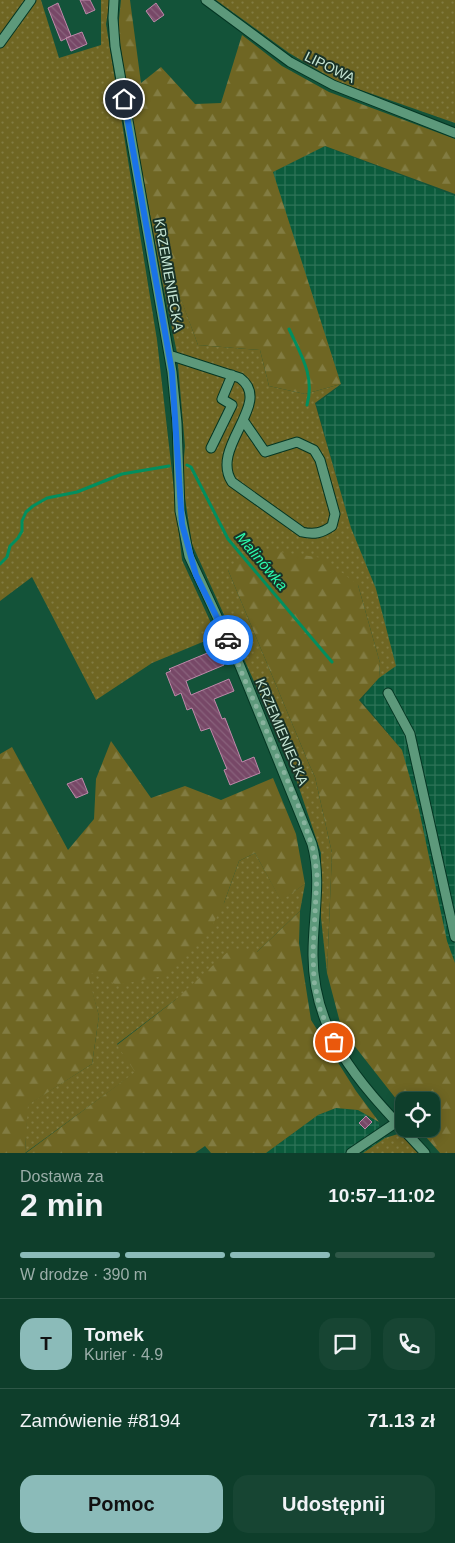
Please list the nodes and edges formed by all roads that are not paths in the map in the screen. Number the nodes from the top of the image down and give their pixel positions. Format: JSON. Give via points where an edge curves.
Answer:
{"nodes":[{"id":1,"x":31,"y":0,"type":"edge"},
{"id":2,"x":114,"y":0,"type":"edge"},
{"id":3,"x":206,"y":0,"type":"edge"},
{"id":4,"x":0,"y":43,"type":"edge"},
{"id":5,"x":455,"y":133,"type":"edge"},
{"id":6,"x":169,"y":355,"type":"junction"},
{"id":7,"x":232,"y":375,"type":"junction"},
{"id":8,"x":243,"y":420,"type":"junction"},
{"id":9,"x":211,"y":448,"type":"dead end"},
{"id":10,"x":388,"y":693,"type":"dead end"},
{"id":11,"x":455,"y":937,"type":"edge"},
{"id":12,"x":395,"y":1120,"type":"edge"},
{"id":13,"x":395,"y":1123,"type":"edge"},
{"id":14,"x":411,"y":1137,"type":"edge"},
{"id":15,"x":351,"y":1153,"type":"edge"},
{"id":16,"x":425,"y":1153,"type":"edge"}],
"edges":[{"from":1,"to":4,"type":"street"},
{"from":2,"to":6,"type":"street","name":"KRZEMIENIECKA","via":[[115,46]]},
{"from":3,"to":5,"type":"street","name":"LIPOWA","via":[[290,62],[334,85]]},
{"from":6,"to":7,"type":"street"},
{"from":6,"to":12,"type":"street","name":"KRZEMIENIECKA","via":[[177,423],[180,511],[189,556],[240,666],[300,810],[314,852],[317,875],[313,962],[320,1009],[348,1066]]},
{"from":7,"to":8,"type":"street","via":[[240,378],[248,388],[251,402]]},
{"from":7,"to":9,"type":"street","via":[[218,397],[232,405]]},
{"from":8,"to":8,"type":"street","via":[[226,456],[226,469],[232,482],[302,532],[324,532],[332,526],[335,514],[320,460],[314,450],[297,442],[265,452]]},
{"from":10,"to":11,"type":"street","via":[[410,734]]},
{"from":13,"to":15,"type":"street"},
{"from":14,"to":16,"type":"street","name":"KRZEMIENIECKA"}]}
